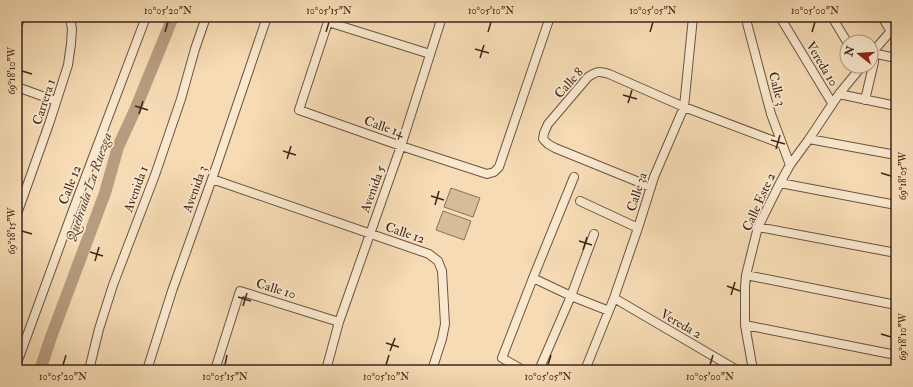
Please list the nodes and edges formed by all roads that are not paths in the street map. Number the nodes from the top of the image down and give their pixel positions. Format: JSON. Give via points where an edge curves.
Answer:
{"nodes":[{"id":1,"x":21,"y":17,"type":"edge"},
{"id":2,"x":70,"y":17,"type":"edge"},
{"id":3,"x":146,"y":17,"type":"edge"},
{"id":4,"x":206,"y":17,"type":"edge"},
{"id":5,"x":267,"y":17,"type":"edge"},
{"id":6,"x":442,"y":17,"type":"edge"},
{"id":7,"x":550,"y":17,"type":"edge"},
{"id":8,"x":693,"y":17,"type":"edge"},
{"id":9,"x":746,"y":17,"type":"edge"},
{"id":10,"x":780,"y":17,"type":"edge"},
{"id":11,"x":832,"y":17,"type":"edge"},
{"id":12,"x":882,"y":17,"type":"edge"},
{"id":13,"x":329,"y":19,"type":"edge"},
{"id":14,"x":17,"y":27,"type":"edge"},
{"id":15,"x":893,"y":27,"type":"edge"},
{"id":16,"x":842,"y":34,"type":"edge"},
{"id":17,"x":879,"y":44,"type":"edge"},
{"id":18,"x":430,"y":54,"type":"junction"},
{"id":19,"x":879,"y":55,"type":"edge"},
{"id":20,"x":896,"y":58,"type":"edge"},
{"id":21,"x":854,"y":74,"type":"edge"},
{"id":22,"x":871,"y":74,"type":"edge"},
{"id":23,"x":17,"y":87,"type":"edge"},
{"id":24,"x":838,"y":94,"type":"junction"},
{"id":25,"x":865,"y":100,"type":"junction"},
{"id":26,"x":56,"y":101,"type":"junction"},
{"id":27,"x":832,"y":104,"type":"junction"},
{"id":28,"x":896,"y":106,"type":"edge"},
{"id":29,"x":684,"y":107,"type":"junction"},
{"id":30,"x":809,"y":139,"type":"junction"},
{"id":31,"x":782,"y":144,"type":"junction"},
{"id":32,"x":401,"y":146,"type":"junction"},
{"id":33,"x":896,"y":155,"type":"edge"},
{"id":34,"x":790,"y":165,"type":"junction"},
{"id":35,"x":574,"y":177,"type":"dead end"},
{"id":36,"x":212,"y":179,"type":"junction"},
{"id":37,"x":780,"y":183,"type":"junction"},
{"id":38,"x":651,"y":187,"type":"junction"},
{"id":39,"x":580,"y":201,"type":"dead end"},
{"id":40,"x":896,"y":205,"type":"edge"},
{"id":41,"x":17,"y":214,"type":"edge"},
{"id":42,"x":758,"y":227,"type":"junction"},
{"id":43,"x":638,"y":228,"type":"junction"},
{"id":44,"x":369,"y":234,"type":"junction"},
{"id":45,"x":594,"y":234,"type":"dead end"},
{"id":46,"x":896,"y":253,"type":"edge"},
{"id":47,"x":746,"y":275,"type":"junction"},
{"id":48,"x":533,"y":278,"type":"junction"},
{"id":49,"x":571,"y":296,"type":"junction"},
{"id":50,"x":614,"y":298,"type":"junction"},
{"id":51,"x":896,"y":305,"type":"edge"},
{"id":52,"x":609,"y":311,"type":"junction"},
{"id":53,"x":339,"y":322,"type":"junction"},
{"id":54,"x":745,"y":325,"type":"junction"},
{"id":55,"x":896,"y":355,"type":"edge"},
{"id":56,"x":17,"y":363,"type":"edge"},
{"id":57,"x":90,"y":370,"type":"edge"},
{"id":58,"x":147,"y":370,"type":"edge"},
{"id":59,"x":215,"y":370,"type":"edge"},
{"id":60,"x":326,"y":370,"type":"edge"},
{"id":61,"x":432,"y":370,"type":"edge"},
{"id":62,"x":523,"y":370,"type":"edge"},
{"id":63,"x":540,"y":370,"type":"edge"},
{"id":64,"x":585,"y":370,"type":"edge"},
{"id":65,"x":736,"y":370,"type":"edge"},
{"id":66,"x":752,"y":370,"type":"edge"}],
"edges":[{"from":1,"to":14,"type":"street"},
{"from":2,"to":26,"type":"street","name":"Carrera 1","via":[[72,29],[68,65]]},
{"from":3,"to":56,"type":"street","name":"Calle 12"},
{"from":4,"to":57,"type":"street","name":"Avenida 1","via":[[181,100],[113,285],[99,329]]},
{"from":5,"to":36,"type":"street","name":"Avenida 3"},
{"from":6,"to":18,"type":"street","name":"Avenida 5"},
{"from":7,"to":32,"type":"street","name":"Calle 14","via":[[500,167],[487,174]]},
{"from":8,"to":29,"type":"street","name":"Calle 3a"},
{"from":9,"to":31,"type":"street","name":"Calle 3","via":[[771,114]]},
{"from":10,"to":27,"type":"street","name":"Vereda 10"},
{"from":11,"to":16,"type":"street"},
{"from":12,"to":15,"type":"street"},
{"from":13,"to":18,"type":"street","name":"Calle 14"},
{"from":13,"to":32,"type":"street","name":"Calle 14","via":[[299,110]]},
{"from":15,"to":17,"type":"street"},
{"from":18,"to":32,"type":"street","name":"Avenida 5"},
{"from":19,"to":20,"type":"street"},
{"from":21,"to":24,"type":"street","name":"Calle Este 2"},
{"from":22,"to":25,"type":"street"},
{"from":23,"to":26,"type":"street"},
{"from":24,"to":25,"type":"street"},
{"from":24,"to":27,"type":"street","name":"Calle Este 2"},
{"from":25,"to":28,"type":"street"},
{"from":26,"to":41,"type":"street","name":"Carrera 1"},
{"from":27,"to":30,"type":"street","name":"Calle Este 2"},
{"from":29,"to":31,"type":"street","name":"Calle 8"},
{"from":29,"to":38,"type":"street","name":"Calle 3a"},
{"from":29,"to":38,"type":"street","name":"Calle 8","via":[[600,71],[588,77],[544,132],[543,139],[555,148]]},
{"from":30,"to":33,"type":"street"},
{"from":30,"to":34,"type":"street","name":"Calle Este 2"},
{"from":31,"to":34,"type":"street","name":"Calle 3"},
{"from":32,"to":44,"type":"street","name":"Avenida 5"},
{"from":34,"to":37,"type":"street","name":"Calle Este 2"},
{"from":35,"to":48,"type":"street"},
{"from":36,"to":44,"type":"street","name":"Calle 12"},
{"from":36,"to":58,"type":"street","name":"Avenida 3"},
{"from":37,"to":40,"type":"street"},
{"from":37,"to":42,"type":"street","name":"Calle Este 2"},
{"from":38,"to":43,"type":"street","name":"Calle 3a"},
{"from":39,"to":43,"type":"street"},
{"from":42,"to":46,"type":"street"},
{"from":42,"to":47,"type":"street","name":"Calle Este 2"},
{"from":43,"to":50,"type":"street","name":"Calle 3a"},
{"from":44,"to":53,"type":"street","name":"Avenida 5"},
{"from":44,"to":61,"type":"street","name":"Calle 12","via":[[429,254],[438,261],[442,271],[445,324]]},
{"from":45,"to":49,"type":"street"},
{"from":47,"to":51,"type":"street"},
{"from":47,"to":54,"type":"street","name":"Calle Este 2"},
{"from":48,"to":49,"type":"street"},
{"from":48,"to":62,"type":"street","via":[[502,358]]},
{"from":49,"to":52,"type":"street"},
{"from":49,"to":63,"type":"street"},
{"from":50,"to":52,"type":"street","name":"Calle 3a"},
{"from":50,"to":65,"type":"street","name":"Vereda 2"},
{"from":52,"to":64,"type":"street","name":"Calle 3a"},
{"from":53,"to":59,"type":"street","name":"Calle 10","via":[[240,291]]},
{"from":53,"to":60,"type":"street","name":"Avenida 5"},
{"from":54,"to":55,"type":"street"},
{"from":54,"to":66,"type":"street","name":"Calle Este 2"}]}
